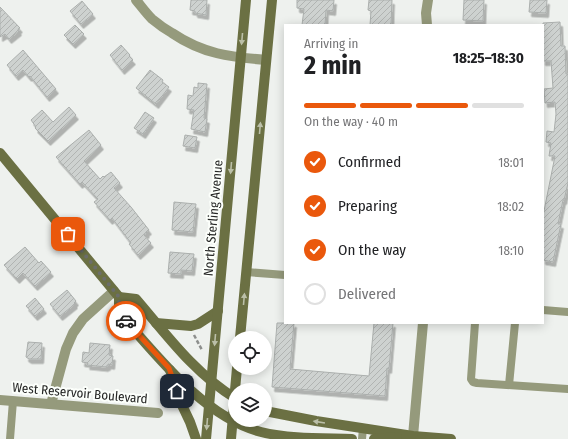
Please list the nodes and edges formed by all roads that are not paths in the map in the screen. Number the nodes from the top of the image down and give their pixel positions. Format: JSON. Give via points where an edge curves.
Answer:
{"nodes":[{"id":1,"x":136,"y":0,"type":"edge"},
{"id":2,"x":246,"y":0,"type":"edge"},
{"id":3,"x":272,"y":0,"type":"edge"},
{"id":4,"x":428,"y":0,"type":"edge"},
{"id":5,"x":427,"y":24,"type":"edge"},
{"id":6,"x":241,"y":58,"type":"junction"},
{"id":7,"x":266,"y":60,"type":"junction"},
{"id":8,"x":0,"y":153,"type":"edge"},
{"id":9,"x":246,"y":272,"type":"junction"},
{"id":10,"x":284,"y":275,"type":"edge"},
{"id":11,"x":116,"y":294,"type":"junction"},
{"id":12,"x":544,"y":310,"type":"edge"},
{"id":13,"x":218,"y":311,"type":"junction"},
{"id":14,"x":568,"y":312,"type":"edge"},
{"id":15,"x":156,"y":322,"type":"junction"},
{"id":16,"x":422,"y":324,"type":"edge"},
{"id":17,"x":475,"y":324,"type":"edge"},
{"id":18,"x":515,"y":324,"type":"edge"},
{"id":19,"x":241,"y":331,"type":"edge"},
{"id":20,"x":169,"y":368,"type":"junction"},
{"id":21,"x":211,"y":382,"type":"junction"},
{"id":22,"x":510,"y":385,"type":"junction"},
{"id":23,"x":568,"y":389,"type":"edge"},
{"id":24,"x":228,"y":390,"type":"edge"},
{"id":25,"x":0,"y":400,"type":"edge"},
{"id":26,"x":13,"y":401,"type":"junction"},
{"id":27,"x":52,"y":404,"type":"junction"},
{"id":28,"x":209,"y":405,"type":"junction"},
{"id":29,"x":158,"y":413,"type":"dead end"},
{"id":30,"x":272,"y":413,"type":"edge"},
{"id":31,"x":228,"y":417,"type":"edge"},
{"id":32,"x":340,"y":425,"type":"junction"},
{"id":33,"x":232,"y":427,"type":"edge"},
{"id":34,"x":247,"y":427,"type":"edge"},
{"id":35,"x":363,"y":428,"type":"junction"},
{"id":36,"x":283,"y":436,"type":"junction"},
{"id":37,"x":413,"y":436,"type":"junction"},
{"id":38,"x":10,"y":439,"type":"edge"},
{"id":39,"x":196,"y":439,"type":"edge"},
{"id":40,"x":206,"y":439,"type":"edge"},
{"id":41,"x":231,"y":439,"type":"edge"},
{"id":42,"x":259,"y":439,"type":"edge"},
{"id":43,"x":339,"y":439,"type":"edge"},
{"id":44,"x":352,"y":439,"type":"edge"},
{"id":45,"x":362,"y":439,"type":"edge"},
{"id":46,"x":374,"y":439,"type":"edge"},
{"id":47,"x":452,"y":439,"type":"edge"}],
"edges":[{"from":1,"to":6,"type":"street","via":[[159,25],[185,41],[202,49]]},
{"from":2,"to":6,"type":"main road","name":"North Sterling Avenue","one_way":true},
{"from":3,"to":7,"type":"main road"},
{"from":4,"to":5,"type":"street"},
{"from":6,"to":7,"type":"street"},
{"from":6,"to":13,"type":"main road","name":"North Sterling Avenue","one_way":true},
{"from":9,"to":7,"type":"main road","one_way":true},
{"from":8,"to":11,"type":"main road"},
{"from":9,"to":10,"type":"lane"},
{"from":19,"to":9,"type":"main road","one_way":true},
{"from":11,"to":15,"type":"main road","via":[[136,299]]},
{"from":11,"to":20,"type":"main road","via":[[119,313]]},
{"from":11,"to":27,"type":"street","via":[[83,319],[73,333],[66,349]]},
{"from":12,"to":14,"type":"lane"},
{"from":13,"to":15,"type":"main road","via":[[191,326]]},
{"from":13,"to":21,"type":"main road","name":"North Sterling Avenue","one_way":true},
{"from":15,"to":21,"type":"main road"},
{"from":16,"to":37,"type":"street"},
{"from":17,"to":22,"type":"lane","via":[[471,380],[477,383]]},
{"from":18,"to":22,"type":"lane"},
{"from":20,"to":28,"type":"main road"},
{"from":20,"to":39,"type":"main road"},
{"from":21,"to":24,"type":"main road"},
{"from":21,"to":28,"type":"main road","name":"North Sterling Avenue"},
{"from":22,"to":23,"type":"lane"},
{"from":25,"to":26,"type":"street","name":"West Reservoir Boulevard"},
{"from":26,"to":27,"type":"street","name":"West Reservoir Boulevard"},
{"from":26,"to":38,"type":"lane"},
{"from":27,"to":29,"type":"street","name":"West Reservoir Boulevard"},
{"from":28,"to":31,"type":"main road"},
{"from":28,"to":40,"type":"main road","name":"North Sterling Avenue","one_way":true},
{"from":32,"to":30,"type":"main road","one_way":true},
{"from":32,"to":35,"type":"main road"},
{"from":32,"to":43,"type":"lane"},
{"from":33,"to":41,"type":"main road"},
{"from":34,"to":36,"type":"main road"},
{"from":35,"to":37,"type":"main road"},
{"from":35,"to":45,"type":"lane"},
{"from":36,"to":42,"type":"main road"},
{"from":36,"to":43,"type":"main road"},
{"from":37,"to":46,"type":"main road"},
{"from":37,"to":47,"type":"main road"},
{"from":43,"to":44,"type":"main road"}]}
